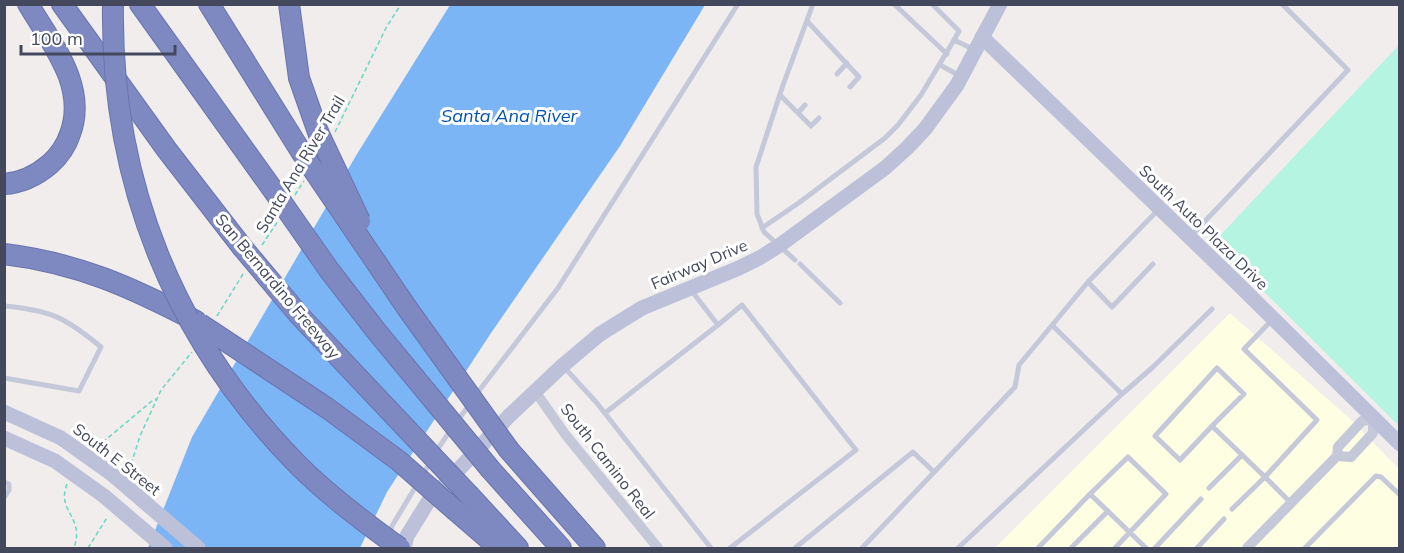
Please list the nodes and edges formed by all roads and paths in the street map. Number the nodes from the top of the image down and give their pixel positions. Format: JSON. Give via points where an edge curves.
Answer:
{"nodes":[{"id":1,"x":62,"y":4,"type":"edge"},
{"id":2,"x":113,"y":4,"type":"edge"},
{"id":3,"x":140,"y":4,"type":"edge"},
{"id":4,"x":209,"y":4,"type":"edge"},
{"id":5,"x":289,"y":4,"type":"edge"},
{"id":6,"x":401,"y":4,"type":"edge"},
{"id":7,"x":738,"y":4,"type":"edge"},
{"id":8,"x":813,"y":4,"type":"edge"},
{"id":9,"x":894,"y":4,"type":"edge"},
{"id":10,"x":932,"y":4,"type":"edge"},
{"id":11,"x":1000,"y":4,"type":"edge"},
{"id":12,"x":1282,"y":4,"type":"edge"},
{"id":13,"x":28,"y":5,"type":"edge"},
{"id":14,"x":807,"y":21,"type":"junction"},
{"id":15,"x":954,"y":40,"type":"junction"},
{"id":16,"x":978,"y":43,"type":"junction"},
{"id":17,"x":947,"y":54,"type":"junction"},
{"id":18,"x":847,"y":63,"type":"junction"},
{"id":19,"x":940,"y":65,"type":"junction"},
{"id":20,"x":837,"y":74,"type":"dead end"},
{"id":21,"x":961,"y":76,"type":"junction"},
{"id":22,"x":850,"y":87,"type":"dead end"},
{"id":23,"x":780,"y":95,"type":"junction"},
{"id":24,"x":805,"y":105,"type":"dead end"},
{"id":25,"x":798,"y":113,"type":"junction"},
{"id":26,"x":819,"y":118,"type":"dead end"},
{"id":27,"x":326,"y":133,"type":"junction"},
{"id":28,"x":308,"y":174,"type":"dead end"},
{"id":29,"x":4,"y":184,"type":"edge"},
{"id":30,"x":286,"y":201,"type":"junction"},
{"id":31,"x":1160,"y":208,"type":"junction"},
{"id":32,"x":762,"y":228,"type":"junction"},
{"id":33,"x":1190,"y":238,"type":"junction"},
{"id":34,"x":780,"y":245,"type":"junction"},
{"id":35,"x":249,"y":250,"type":"junction"},
{"id":36,"x":4,"y":254,"type":"edge"},
{"id":37,"x":1153,"y":264,"type":"dead end"},
{"id":38,"x":244,"y":273,"type":"dead end"},
{"id":39,"x":1088,"y":282,"type":"junction"},
{"id":40,"x":690,"y":288,"type":"junction"},
{"id":41,"x":840,"y":303,"type":"dead end"},
{"id":42,"x":4,"y":306,"type":"edge"},
{"id":43,"x":407,"y":308,"type":"junction"},
{"id":44,"x":1212,"y":309,"type":"dead end"},
{"id":45,"x":1273,"y":319,"type":"junction"},
{"id":46,"x":213,"y":321,"type":"dead end"},
{"id":47,"x":718,"y":325,"type":"junction"},
{"id":48,"x":1053,"y":326,"type":"junction"},
{"id":49,"x":192,"y":352,"type":"dead end"},
{"id":50,"x":562,"y":366,"type":"junction"},
{"id":51,"x":4,"y":378,"type":"edge"},
{"id":52,"x":536,"y":391,"type":"junction"},
{"id":53,"x":1122,"y":394,"type":"junction"},
{"id":54,"x":157,"y":399,"type":"junction"},
{"id":55,"x":4,"y":412,"type":"edge"},
{"id":56,"x":605,"y":413,"type":"junction"},
{"id":57,"x":1374,"y":419,"type":"junction"},
{"id":58,"x":1212,"y":426,"type":"junction"},
{"id":59,"x":4,"y":438,"type":"edge"},
{"id":60,"x":103,"y":443,"type":"junction"},
{"id":61,"x":1400,"y":444,"type":"edge"},
{"id":62,"x":94,"y":449,"type":"dead end"},
{"id":63,"x":101,"y":455,"type":"dead end"},
{"id":64,"x":1242,"y":455,"type":"junction"},
{"id":65,"x":1337,"y":456,"type":"junction"},
{"id":66,"x":73,"y":472,"type":"junction"},
{"id":67,"x":934,"y":472,"type":"junction"},
{"id":68,"x":120,"y":475,"type":"junction"},
{"id":69,"x":1265,"y":477,"type":"junction"},
{"id":70,"x":4,"y":482,"type":"edge"},
{"id":71,"x":1209,"y":488,"type":"dead end"},
{"id":72,"x":1090,"y":494,"type":"junction"},
{"id":73,"x":1400,"y":495,"type":"edge"},
{"id":74,"x":4,"y":498,"type":"edge"},
{"id":75,"x":1201,"y":499,"type":"dead end"},
{"id":76,"x":1292,"y":503,"type":"junction"},
{"id":77,"x":1232,"y":510,"type":"dead end"},
{"id":78,"x":1107,"y":511,"type":"junction"},
{"id":79,"x":109,"y":516,"type":"dead end"},
{"id":80,"x":1224,"y":519,"type":"dead end"},
{"id":81,"x":1130,"y":532,"type":"junction"},
{"id":82,"x":74,"y":549,"type":"edge"},
{"id":83,"x":88,"y":549,"type":"edge"},
{"id":84,"x":165,"y":549,"type":"edge"},
{"id":85,"x":198,"y":549,"type":"edge"},
{"id":86,"x":384,"y":549,"type":"edge"},
{"id":87,"x":402,"y":549,"type":"edge"},
{"id":88,"x":499,"y":549,"type":"edge"},
{"id":89,"x":518,"y":549,"type":"edge"},
{"id":90,"x":561,"y":549,"type":"edge"},
{"id":91,"x":595,"y":549,"type":"edge"},
{"id":92,"x":658,"y":549,"type":"edge"},
{"id":93,"x":711,"y":549,"type":"edge"},
{"id":94,"x":729,"y":549,"type":"edge"},
{"id":95,"x":795,"y":549,"type":"edge"},
{"id":96,"x":862,"y":549,"type":"edge"},
{"id":97,"x":958,"y":549,"type":"edge"},
{"id":98,"x":1040,"y":549,"type":"edge"},
{"id":99,"x":1071,"y":549,"type":"edge"},
{"id":100,"x":1115,"y":549,"type":"edge"},
{"id":101,"x":1146,"y":549,"type":"edge"},
{"id":102,"x":1155,"y":549,"type":"edge"},
{"id":103,"x":1197,"y":549,"type":"edge"},
{"id":104,"x":1247,"y":549,"type":"edge"},
{"id":105,"x":1305,"y":549,"type":"edge"}],
"edges":[{"from":1,"to":35,"type":"highway","name":"San Bernardino Freeway","via":[[167,150]]},
{"from":2,"to":87,"type":"highway","bridge":true,"via":[[114,76],[127,158],[150,235],[192,328],[230,386],[300,467]]},
{"from":3,"to":30,"type":"highway"},
{"from":4,"to":43,"type":"highway","bridge":true,"via":[[300,150]]},
{"from":5,"to":27,"type":"highway","via":[[299,78]]},
{"from":6,"to":27,"type":"path","name":"Santa Ana River Trail"},
{"from":7,"to":86,"type":"lane","via":[[558,288],[442,442],[392,526]]},
{"from":8,"to":14,"type":"lane"},
{"from":9,"to":17,"type":"lane"},
{"from":10,"to":15,"type":"lane","via":[[959,31]]},
{"from":11,"to":16,"type":"street","name":"Fairway Drive"},
{"from":12,"to":33,"type":"lane","via":[[1348,70]]},
{"from":13,"to":29,"type":"highway","via":[[66,69],[76,107],[70,135],[57,158],[28,178]]},
{"from":14,"to":18,"type":"lane"},
{"from":14,"to":23,"type":"lane"},
{"from":15,"to":16,"type":"lane"},
{"from":15,"to":17,"type":"lane"},
{"from":16,"to":21,"type":"street","name":"Fairway Drive"},
{"from":16,"to":31,"type":"street","name":"South Auto Plaza Drive"},
{"from":17,"to":19,"type":"lane"},
{"from":18,"to":20,"type":"lane"},
{"from":18,"to":22,"type":"lane","via":[[860,77]]},
{"from":19,"to":21,"type":"lane"},
{"from":19,"to":32,"type":"lane","via":[[885,138]]},
{"from":21,"to":34,"type":"street","name":"Fairway Drive","via":[[907,148]]},
{"from":23,"to":25,"type":"lane"},
{"from":23,"to":32,"type":"lane","via":[[756,167],[757,214]]},
{"from":24,"to":25,"type":"lane"},
{"from":25,"to":26,"type":"lane","via":[[811,126]]},
{"from":27,"to":43,"type":"highway","bridge":true,"via":[[359,219]]},
{"from":28,"to":30,"type":"path","name":"Santa Ana River Trail"},
{"from":30,"to":35,"type":"path","name":"Santa Ana River Trail"},
{"from":30,"to":90,"type":"highway","bridge":true,"via":[[329,270],[377,332]]},
{"from":31,"to":33,"type":"street","name":"South Auto Plaza Drive"},
{"from":31,"to":39,"type":"lane"},
{"from":32,"to":34,"type":"lane"},
{"from":33,"to":45,"type":"street","name":"South Auto Plaza Drive"},
{"from":34,"to":40,"type":"street","name":"Fairway Drive","via":[[739,268]]},
{"from":34,"to":41,"type":"lane"},
{"from":35,"to":89,"type":"highway","name":"San Bernardino Freeway","bridge":true,"via":[[313,331]]},
{"from":36,"to":88,"type":"highway","bridge":true,"via":[[39,258],[100,275],[200,324],[327,408],[399,462]]},
{"from":37,"to":39,"type":"lane","via":[[1112,307]]},
{"from":38,"to":46,"type":"path"},
{"from":39,"to":48,"type":"lane"},
{"from":40,"to":47,"type":"lane"},
{"from":40,"to":50,"type":"street","name":"Fairway Drive","via":[[642,308],[600,334]]},
{"from":42,"to":51,"type":"lane","via":[[48,312],[73,324],[101,347],[79,391]]},
{"from":43,"to":91,"type":"highway","bridge":true,"via":[[509,450]]},
{"from":44,"to":53,"type":"lane"},
{"from":45,"to":57,"type":"street","name":"South Auto Plaza Drive"},
{"from":45,"to":69,"type":"lane","via":[[1244,349],[1317,420]]},
{"from":47,"to":56,"type":"lane"},
{"from":47,"to":94,"type":"lane","via":[[742,305],[856,450]]},
{"from":48,"to":53,"type":"lane"},
{"from":48,"to":67,"type":"lane","via":[[1019,365],[1015,387]]},
{"from":49,"to":54,"type":"path"},
{"from":50,"to":52,"type":"street","name":"Fairway Drive"},
{"from":50,"to":56,"type":"lane"},
{"from":52,"to":87,"type":"street","name":"Fairway Drive","via":[[428,502]]},
{"from":52,"to":92,"type":"street","name":"South Camino Real","via":[[565,434]]},
{"from":53,"to":97,"type":"lane"},
{"from":54,"to":60,"type":"path"},
{"from":54,"to":68,"type":"path"},
{"from":55,"to":68,"type":"street","name":"South E Street","via":[[61,438]]},
{"from":56,"to":93,"type":"lane"},
{"from":57,"to":61,"type":"street","name":"South Auto Plaza Drive"},
{"from":57,"to":65,"type":"street","via":[[1362,422],[1338,447]]},
{"from":57,"to":65,"type":"street","via":[[1373,434],[1351,457]]},
{"from":58,"to":58,"type":"lane","via":[[1244,394],[1217,368],[1155,436],[1180,460]]},
{"from":58,"to":64,"type":"lane"},
{"from":59,"to":66,"type":"street"},
{"from":60,"to":62,"type":"path"},
{"from":60,"to":63,"type":"path","via":[[107,450]]},
{"from":64,"to":69,"type":"lane"},
{"from":64,"to":71,"type":"lane"},
{"from":65,"to":76,"type":"street"},
{"from":66,"to":82,"type":"path","via":[[64,490],[64,501],[76,524]]},
{"from":66,"to":84,"type":"street","bridge":true},
{"from":67,"to":95,"type":"lane","via":[[913,452]]},
{"from":67,"to":96,"type":"lane"},
{"from":68,"to":85,"type":"street","name":"South E Street","bridge":true},
{"from":69,"to":76,"type":"lane"},
{"from":69,"to":77,"type":"lane"},
{"from":70,"to":74,"type":"lane","via":[[9,484]]},
{"from":72,"to":78,"type":"lane"},
{"from":72,"to":81,"type":"lane","via":[[1128,457],[1166,494]]},
{"from":72,"to":98,"type":"lane"},
{"from":73,"to":105,"type":"lane","via":[[1376,476]]},
{"from":75,"to":102,"type":"lane"},
{"from":76,"to":104,"type":"street"},
{"from":78,"to":81,"type":"lane"},
{"from":78,"to":99,"type":"lane"},
{"from":79,"to":83,"type":"path"},
{"from":80,"to":103,"type":"lane"},
{"from":81,"to":100,"type":"lane"},
{"from":81,"to":101,"type":"lane"}]}
